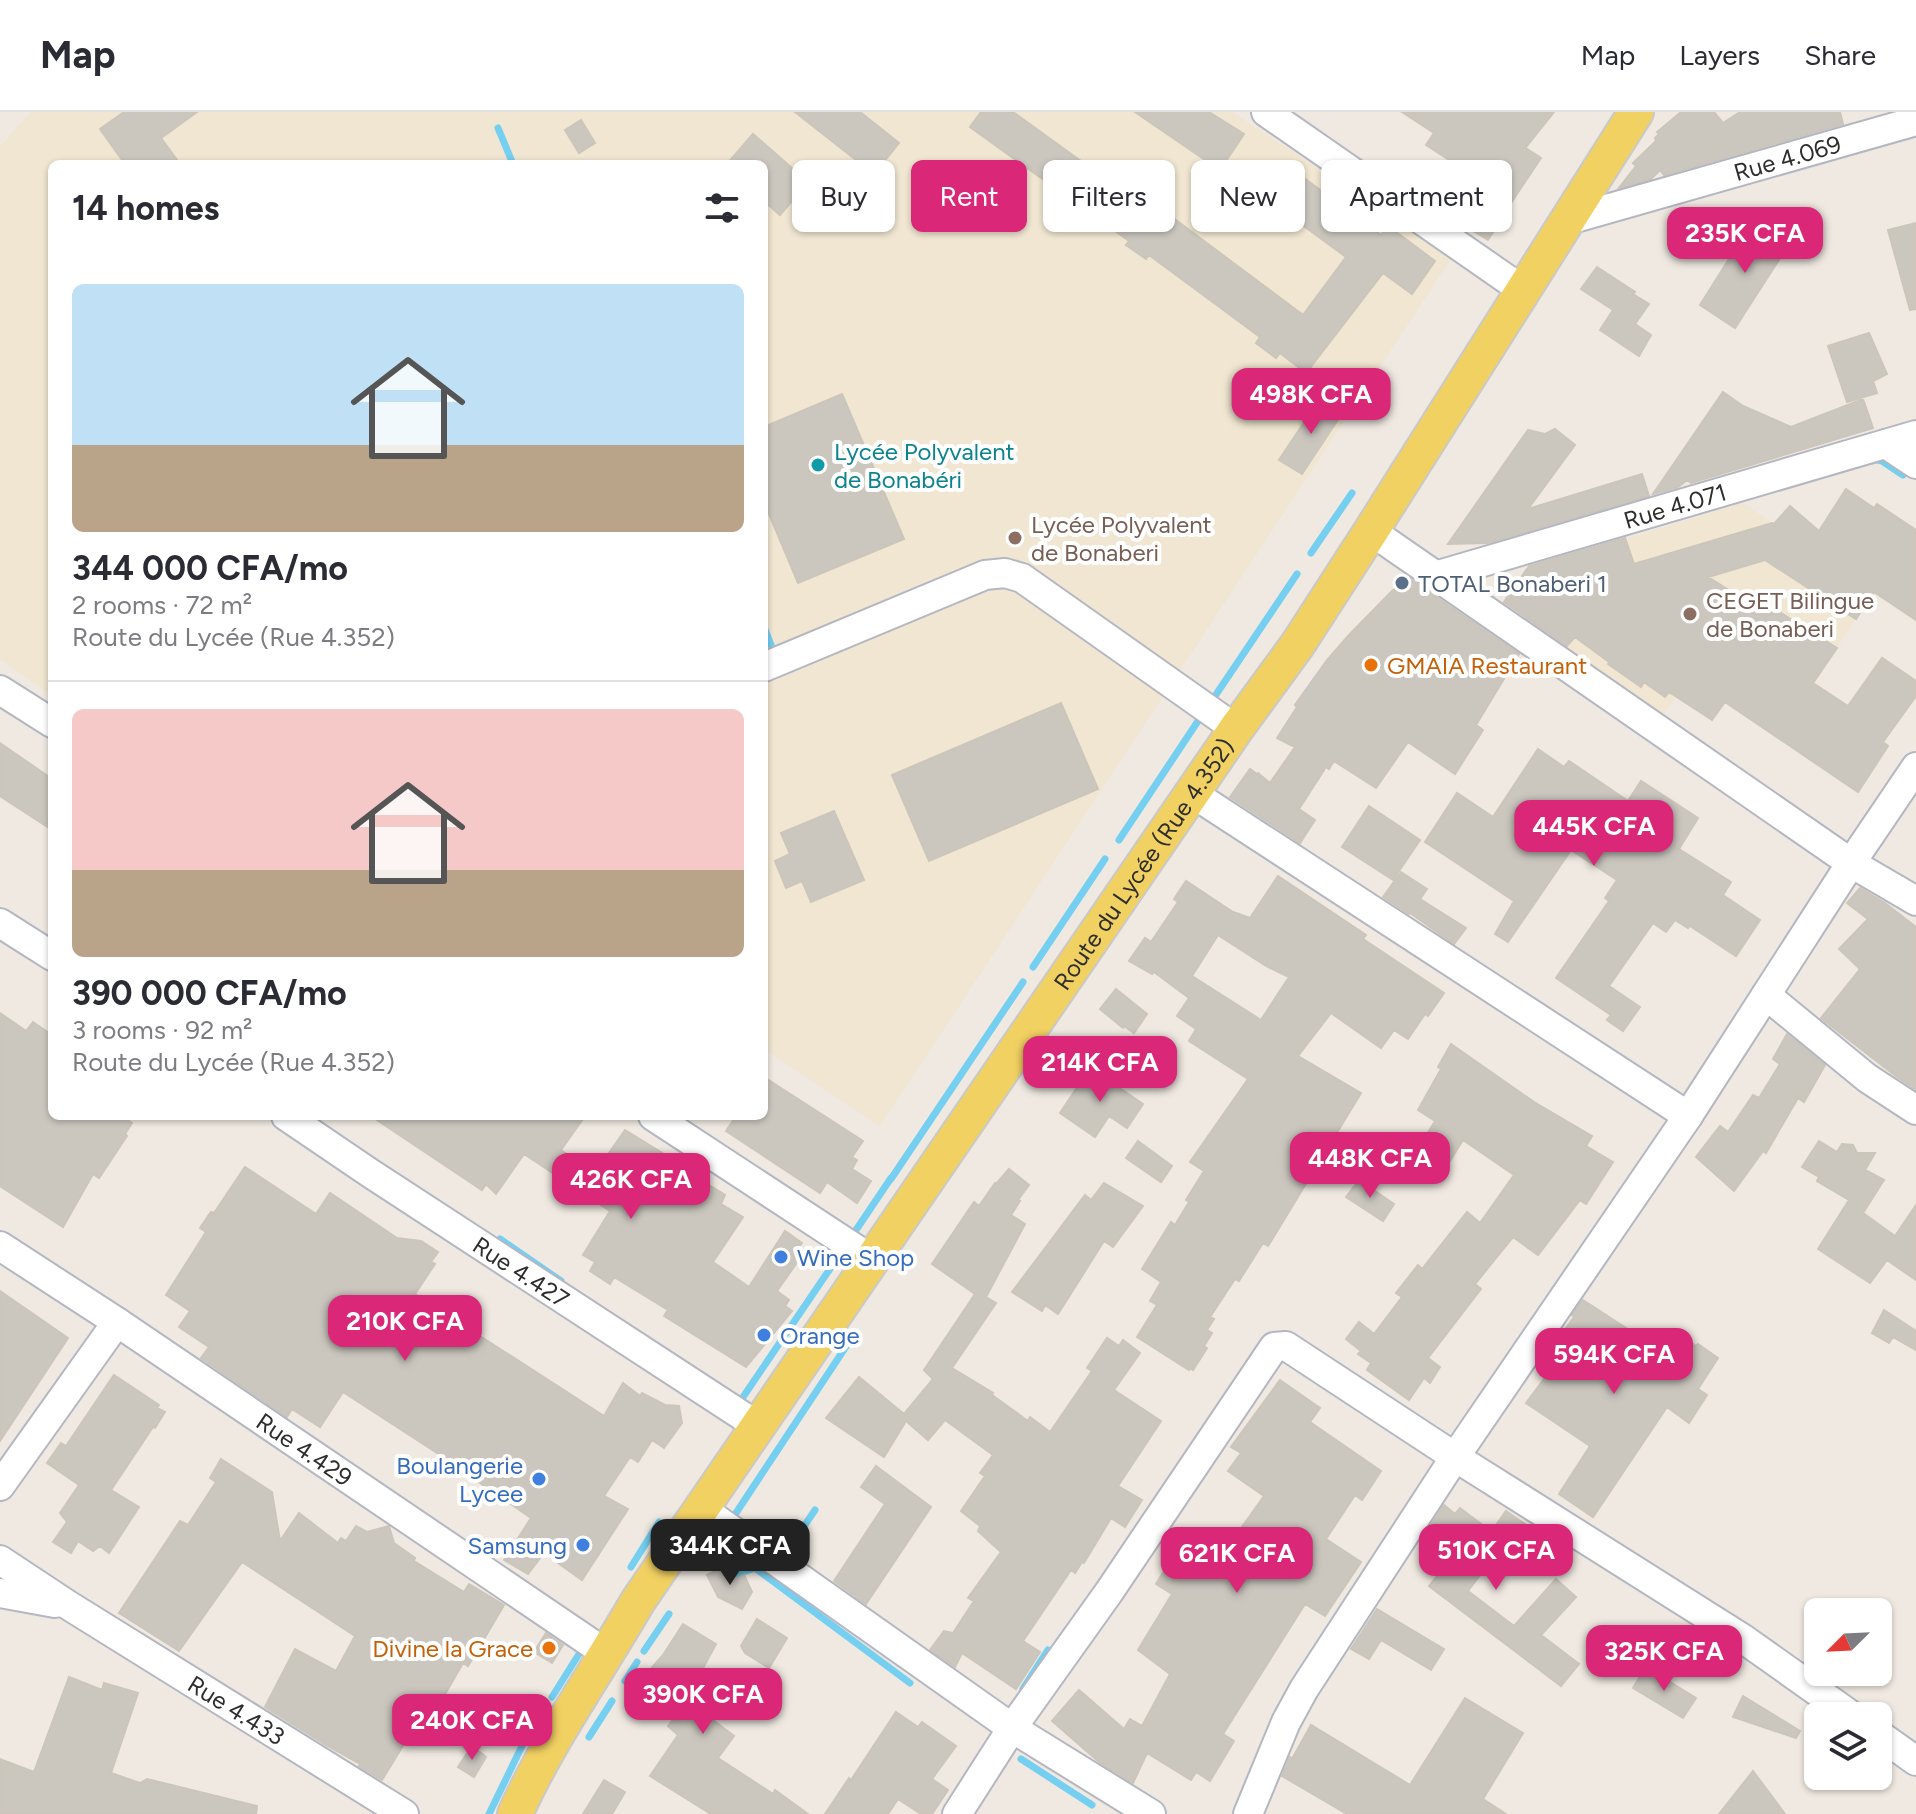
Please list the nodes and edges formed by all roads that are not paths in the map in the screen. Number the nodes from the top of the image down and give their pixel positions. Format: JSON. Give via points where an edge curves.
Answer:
{"nodes":[{"id":1,"x":1266,"y":112,"type":"edge"},
{"id":2,"x":1636,"y":112,"type":"edge"},
{"id":3,"x":1916,"y":121,"type":"edge"},
{"id":4,"x":1568,"y":220,"type":"junction"},
{"id":5,"x":1524,"y":291,"type":"junction"},
{"id":6,"x":1916,"y":435,"type":"edge"},
{"id":7,"x":1886,"y":444,"type":"junction"},
{"id":8,"x":1916,"y":464,"type":"edge"},
{"id":9,"x":1371,"y":531,"type":"junction"},
{"id":10,"x":1435,"y":576,"type":"junction"},
{"id":11,"x":768,"y":665,"type":"edge"},
{"id":12,"x":0,"y":690,"type":"edge"},
{"id":13,"x":48,"y":720,"type":"edge"},
{"id":14,"x":1236,"y":729,"type":"junction"},
{"id":15,"x":1916,"y":767,"type":"edge"},
{"id":16,"x":1192,"y":793,"type":"junction"},
{"id":17,"x":1851,"y":863,"type":"junction"},
{"id":18,"x":1916,"y":901,"type":"edge"},
{"id":19,"x":0,"y":923,"type":"edge"},
{"id":20,"x":48,"y":953,"type":"edge"},
{"id":21,"x":1766,"y":995,"type":"junction"},
{"id":22,"x":1916,"y":1110,"type":"edge"},
{"id":23,"x":1688,"y":1116,"type":"junction"},
{"id":24,"x":292,"y":1120,"type":"edge"},
{"id":25,"x":659,"y":1120,"type":"edge"},
{"id":26,"x":0,"y":1246,"type":"edge"},
{"id":27,"x":871,"y":1259,"type":"junction"},
{"id":28,"x":117,"y":1322,"type":"junction"},
{"id":29,"x":758,"y":1426,"type":"junction"},
{"id":30,"x":1455,"y":1457,"type":"junction"},
{"id":31,"x":0,"y":1486,"type":"edge"},
{"id":32,"x":702,"y":1509,"type":"junction"},
{"id":33,"x":0,"y":1560,"type":"edge"},
{"id":34,"x":0,"y":1593,"type":"edge"},
{"id":35,"x":68,"y":1605,"type":"junction"},
{"id":36,"x":607,"y":1654,"type":"junction"},
{"id":37,"x":1832,"y":1702,"type":"edge"},
{"id":38,"x":1012,"y":1728,"type":"junction"},
{"id":39,"x":1892,"y":1744,"type":"edge"},
{"id":40,"x":1916,"y":1761,"type":"edge"},
{"id":41,"x":404,"y":1814,"type":"edge"},
{"id":42,"x":515,"y":1814,"type":"edge"},
{"id":43,"x":957,"y":1814,"type":"edge"},
{"id":44,"x":1151,"y":1814,"type":"edge"},
{"id":45,"x":1248,"y":1814,"type":"edge"}],
"edges":[{"from":1,"to":5,"type":"street"},
{"from":2,"to":4,"type":"main road","name":"Route du Lycée (Rue 4.352)"},
{"from":3,"to":4,"type":"street","name":"Rue 4.069"},
{"from":4,"to":5,"type":"main road","name":"Route du Lycée (Rue 4.352)"},
{"from":5,"to":9,"type":"main road","name":"Route du Lycée (Rue 4.352)"},
{"from":6,"to":7,"type":"street","name":"Rue 4.071"},
{"from":7,"to":8,"type":"street"},
{"from":7,"to":10,"type":"street","name":"Rue 4.071"},
{"from":9,"to":10,"type":"street"},
{"from":9,"to":14,"type":"main road","name":"Route du Lycée (Rue 4.352)"},
{"from":10,"to":17,"type":"street"},
{"from":11,"to":14,"type":"street","via":[[985,575],[1005,573],[1022,578]]},
{"from":12,"to":13,"type":"street"},
{"from":14,"to":16,"type":"main road","name":"Route du Lycée (Rue 4.352)"},
{"from":15,"to":17,"type":"street"},
{"from":16,"to":23,"type":"street"},
{"from":16,"to":27,"type":"main road","name":"Route du Lycée (Rue 4.352)"},
{"from":17,"to":18,"type":"street"},
{"from":17,"to":21,"type":"street"},
{"from":19,"to":20,"type":"street"},
{"from":21,"to":22,"type":"street","via":[[1867,1078]]},
{"from":21,"to":23,"type":"street"},
{"from":23,"to":30,"type":"street"},
{"from":24,"to":29,"type":"street","name":"Rue 4.427"},
{"from":25,"to":27,"type":"street"},
{"from":26,"to":28,"type":"street","name":"Rue 4.429"},
{"from":27,"to":29,"type":"main road","name":"Route du Lycée (Rue 4.352)"},
{"from":28,"to":31,"type":"street"},
{"from":28,"to":36,"type":"street","name":"Rue 4.429"},
{"from":29,"to":32,"type":"main road","name":"Route du Lycée (Rue 4.352)"},
{"from":30,"to":37,"type":"street","via":[[1742,1638]]},
{"from":30,"to":38,"type":"street","via":[[1286,1346],[1274,1347]]},
{"from":30,"to":45,"type":"street","via":[[1304,1689]]},
{"from":32,"to":36,"type":"main road","name":"Route du Lycée (Rue 4.352)"},
{"from":32,"to":38,"type":"street"},
{"from":33,"to":35,"type":"street","name":"Rue 4.433"},
{"from":34,"to":35,"type":"street"},
{"from":35,"to":41,"type":"street","name":"Rue 4.433"},
{"from":36,"to":42,"type":"main road","name":"Route du Lycée (Rue 4.352)"},
{"from":38,"to":43,"type":"street"},
{"from":38,"to":44,"type":"street"},
{"from":39,"to":40,"type":"street"}]}
